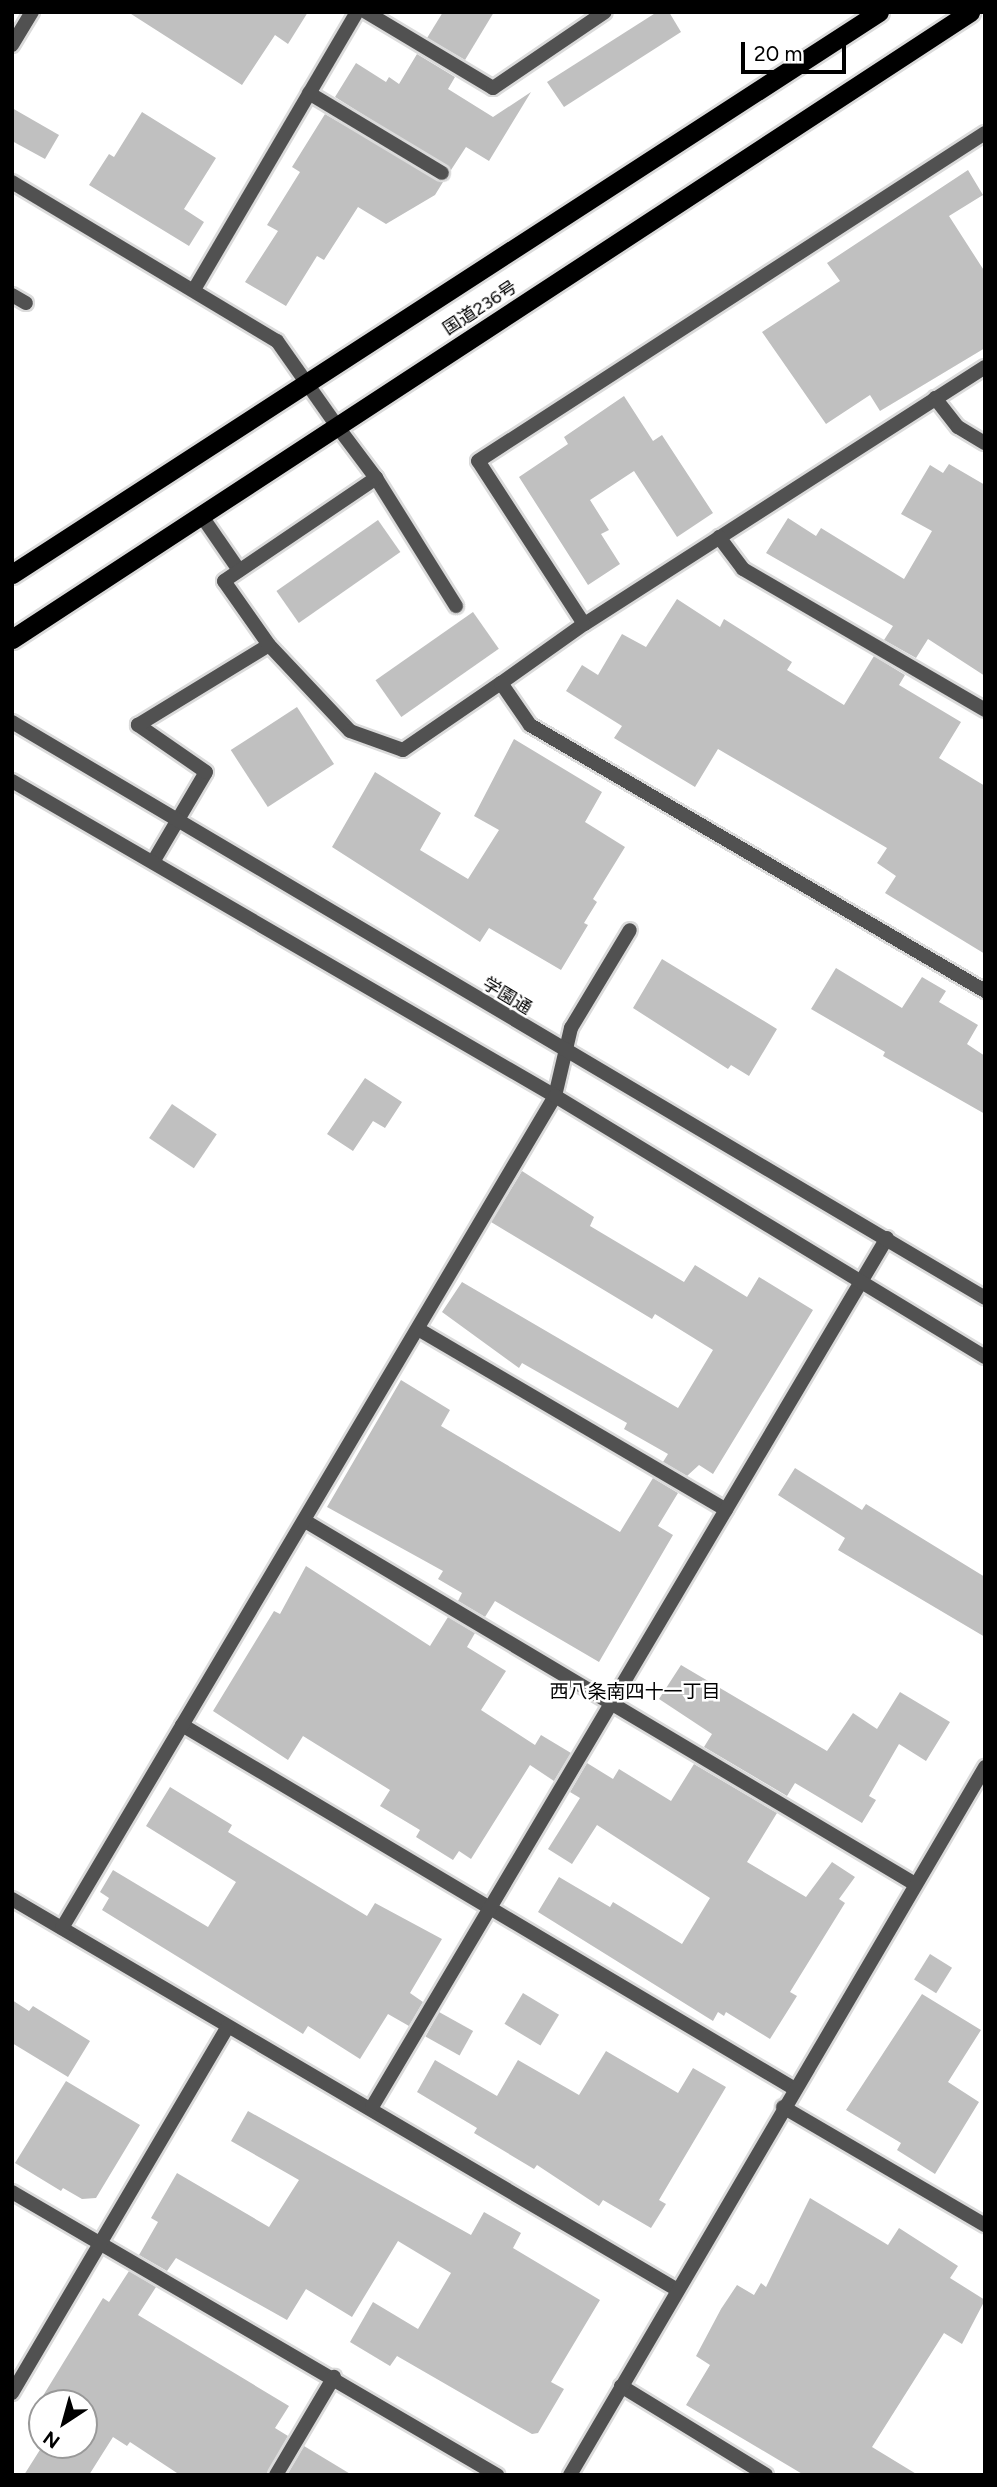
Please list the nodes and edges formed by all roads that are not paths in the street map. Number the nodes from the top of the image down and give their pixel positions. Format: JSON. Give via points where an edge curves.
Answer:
{"nodes":[{"id":1,"x":32,"y":12,"type":"edge"},
{"id":2,"x":357,"y":12,"type":"edge"},
{"id":3,"x":366,"y":12,"type":"edge"},
{"id":4,"x":605,"y":12,"type":"edge"},
{"id":5,"x":879,"y":12,"type":"edge"},
{"id":6,"x":970,"y":12,"type":"edge"},
{"id":7,"x":12,"y":45,"type":"edge"},
{"id":8,"x":309,"y":93,"type":"junction"},
{"id":9,"x":985,"y":133,"type":"edge"},
{"id":10,"x":442,"y":173,"type":"dead end"},
{"id":11,"x":12,"y":182,"type":"edge"},
{"id":12,"x":195,"y":288,"type":"junction"},
{"id":13,"x":12,"y":295,"type":"edge"},
{"id":14,"x":26,"y":303,"type":"dead end"},
{"id":15,"x":985,"y":367,"type":"edge"},
{"id":16,"x":308,"y":382,"type":"junction"},
{"id":17,"x":935,"y":398,"type":"junction"},
{"id":18,"x":337,"y":426,"type":"junction"},
{"id":19,"x":985,"y":443,"type":"edge"},
{"id":20,"x":376,"y":478,"type":"junction"},
{"id":21,"x":201,"y":515,"type":"junction"},
{"id":22,"x":719,"y":537,"type":"junction"},
{"id":23,"x":239,"y":570,"type":"junction"},
{"id":24,"x":12,"y":573,"type":"edge"},
{"id":25,"x":456,"y":606,"type":"dead end"},
{"id":26,"x":584,"y":624,"type":"junction"},
{"id":27,"x":12,"y":639,"type":"edge"},
{"id":28,"x":270,"y":645,"type":"junction"},
{"id":29,"x":501,"y":683,"type":"junction"},
{"id":30,"x":985,"y":710,"type":"edge"},
{"id":31,"x":12,"y":722,"type":"edge"},
{"id":32,"x":12,"y":781,"type":"edge"},
{"id":33,"x":178,"y":819,"type":"junction"},
{"id":34,"x":153,"y":863,"type":"junction"},
{"id":35,"x":630,"y":930,"type":"dead end"},
{"id":36,"x":985,"y":991,"type":"edge"},
{"id":37,"x":566,"y":1053,"type":"junction"},
{"id":38,"x":555,"y":1096,"type":"junction"},
{"id":39,"x":887,"y":1238,"type":"junction"},
{"id":40,"x":860,"y":1280,"type":"junction"},
{"id":41,"x":985,"y":1298,"type":"edge"},
{"id":42,"x":418,"y":1329,"type":"junction"},
{"id":43,"x":985,"y":1357,"type":"edge"},
{"id":44,"x":726,"y":1510,"type":"junction"},
{"id":45,"x":305,"y":1521,"type":"junction"},
{"id":46,"x":613,"y":1704,"type":"junction"},
{"id":47,"x":182,"y":1725,"type":"junction"},
{"id":48,"x":985,"y":1767,"type":"edge"},
{"id":49,"x":915,"y":1884,"type":"junction"},
{"id":50,"x":12,"y":1899,"type":"edge"},
{"id":51,"x":487,"y":1910,"type":"junction"},
{"id":52,"x":62,"y":1928,"type":"junction"},
{"id":53,"x":228,"y":2027,"type":"junction"},
{"id":54,"x":793,"y":2088,"type":"junction"},
{"id":55,"x":372,"y":2107,"type":"junction"},
{"id":56,"x":783,"y":2107,"type":"junction"},
{"id":57,"x":12,"y":2192,"type":"edge"},
{"id":58,"x":985,"y":2225,"type":"edge"},
{"id":59,"x":101,"y":2244,"type":"junction"},
{"id":60,"x":676,"y":2289,"type":"junction"},
{"id":61,"x":334,"y":2377,"type":"junction"},
{"id":62,"x":621,"y":2386,"type":"junction"},
{"id":63,"x":12,"y":2393,"type":"edge"},
{"id":64,"x":276,"y":2475,"type":"edge"},
{"id":65,"x":497,"y":2475,"type":"edge"},
{"id":66,"x":570,"y":2475,"type":"edge"},
{"id":67,"x":766,"y":2475,"type":"edge"}],
"edges":[{"from":1,"to":7,"type":"street"},
{"from":2,"to":8,"type":"street"},
{"from":3,"to":4,"type":"street","via":[[493,88]]},
{"from":5,"to":16,"type":"highway","name":"国道236号"},
{"from":6,"to":18,"type":"highway","name":"国道236号"},
{"from":8,"to":10,"type":"street"},
{"from":8,"to":12,"type":"street"},
{"from":9,"to":26,"type":"street","via":[[478,461]]},
{"from":11,"to":12,"type":"street"},
{"from":12,"to":16,"type":"street","via":[[277,341]]},
{"from":13,"to":14,"type":"street"},
{"from":15,"to":17,"type":"street"},
{"from":16,"to":18,"type":"street"},
{"from":16,"to":24,"type":"highway","name":"国道236号"},
{"from":17,"to":19,"type":"street","via":[[958,427]]},
{"from":17,"to":22,"type":"street"},
{"from":18,"to":20,"type":"street"},
{"from":18,"to":21,"type":"highway","name":"国道236号"},
{"from":20,"to":23,"type":"street"},
{"from":20,"to":25,"type":"street"},
{"from":21,"to":23,"type":"street"},
{"from":21,"to":27,"type":"highway","name":"国道236号"},
{"from":22,"to":26,"type":"street"},
{"from":22,"to":30,"type":"street","via":[[743,569]]},
{"from":23,"to":28,"type":"street","via":[[224,582]]},
{"from":26,"to":29,"type":"street"},
{"from":28,"to":29,"type":"street","via":[[350,731],[403,750]]},
{"from":28,"to":33,"type":"street","via":[[138,726],[206,772]]},
{"from":29,"to":36,"type":"street","via":[[530,725]]},
{"from":31,"to":33,"type":"street","name":"学園通"},
{"from":32,"to":34,"type":"street"},
{"from":33,"to":34,"type":"street"},
{"from":33,"to":37,"type":"street","name":"学園通"},
{"from":34,"to":38,"type":"street"},
{"from":35,"to":37,"type":"street","via":[[571,1028]]},
{"from":37,"to":38,"type":"street"},
{"from":37,"to":39,"type":"street","name":"学園通"},
{"from":38,"to":40,"type":"street"},
{"from":38,"to":42,"type":"street"},
{"from":39,"to":40,"type":"street"},
{"from":39,"to":41,"type":"street","name":"学園通"},
{"from":40,"to":43,"type":"street"},
{"from":40,"to":44,"type":"street"},
{"from":42,"to":44,"type":"street"},
{"from":42,"to":45,"type":"street"},
{"from":44,"to":46,"type":"street"},
{"from":45,"to":46,"type":"street"},
{"from":45,"to":47,"type":"street"},
{"from":46,"to":49,"type":"street"},
{"from":46,"to":51,"type":"street"},
{"from":47,"to":51,"type":"street"},
{"from":47,"to":52,"type":"street"},
{"from":48,"to":49,"type":"street"},
{"from":49,"to":54,"type":"street"},
{"from":50,"to":52,"type":"street"},
{"from":51,"to":54,"type":"street"},
{"from":51,"to":55,"type":"street"},
{"from":52,"to":53,"type":"street"},
{"from":53,"to":55,"type":"street"},
{"from":53,"to":59,"type":"street"},
{"from":54,"to":56,"type":"street"},
{"from":55,"to":60,"type":"street"},
{"from":56,"to":58,"type":"street"},
{"from":56,"to":60,"type":"street"},
{"from":57,"to":59,"type":"street"},
{"from":59,"to":61,"type":"street"},
{"from":59,"to":63,"type":"street"},
{"from":60,"to":62,"type":"street"},
{"from":61,"to":64,"type":"street"},
{"from":61,"to":65,"type":"street"},
{"from":62,"to":66,"type":"street"},
{"from":62,"to":67,"type":"street"}]}
